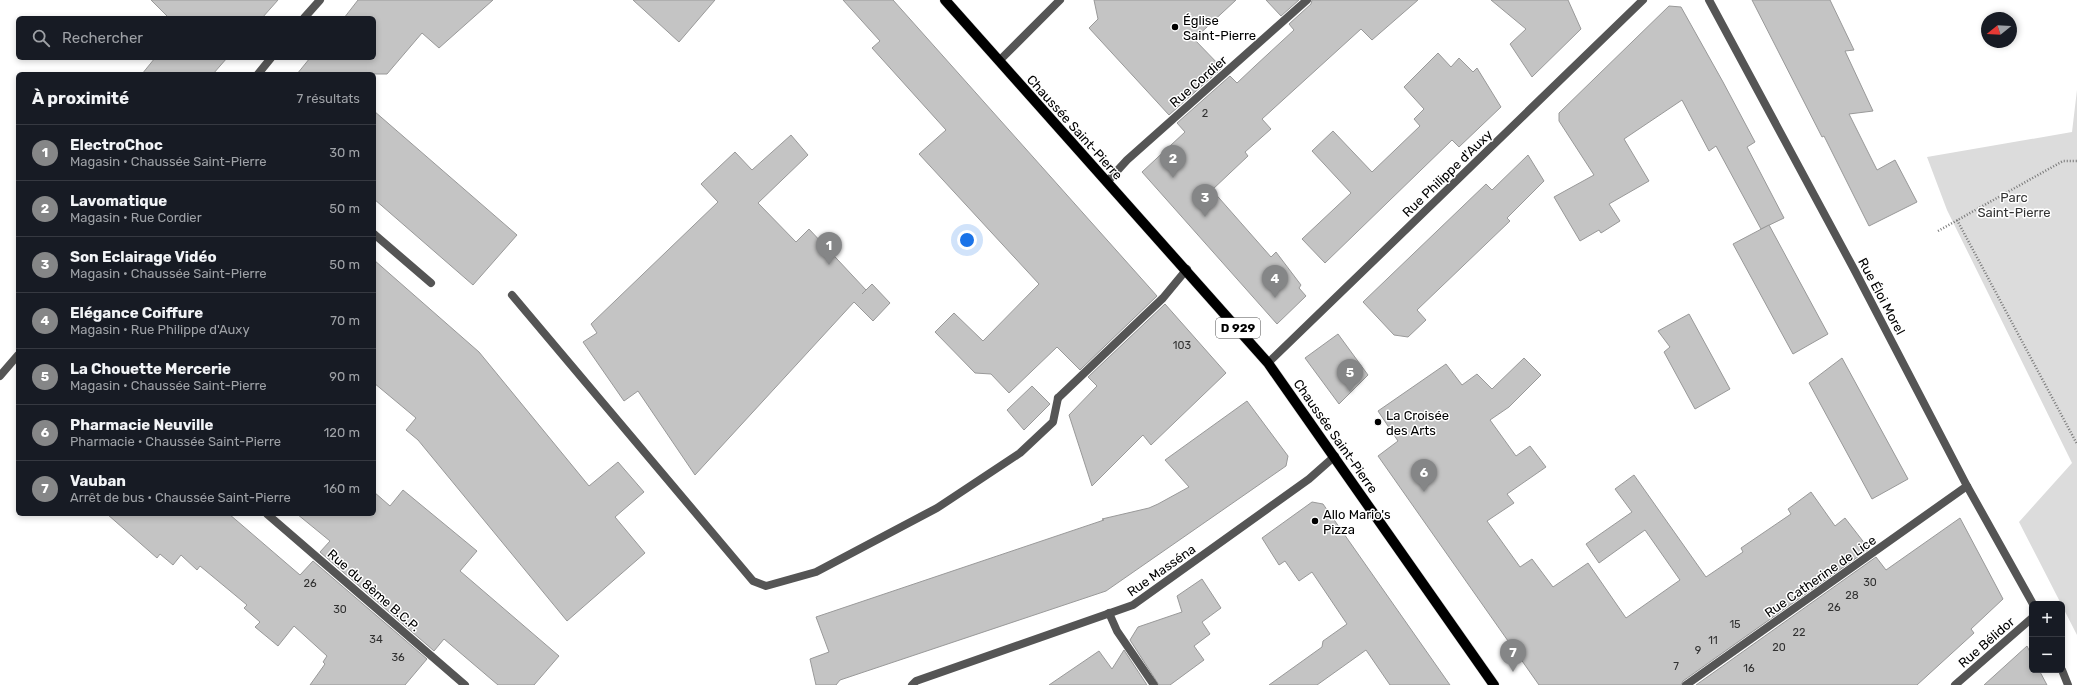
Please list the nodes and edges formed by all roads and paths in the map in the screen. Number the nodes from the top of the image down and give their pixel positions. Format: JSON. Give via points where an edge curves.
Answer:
{"nodes":[{"id":1,"x":320,"y":0,"type":"edge"},
{"id":2,"x":945,"y":0,"type":"edge"},
{"id":3,"x":1060,"y":0,"type":"edge"},
{"id":4,"x":1307,"y":0,"type":"edge"},
{"id":5,"x":1643,"y":0,"type":"edge"},
{"id":6,"x":1709,"y":0,"type":"edge"},
{"id":7,"x":306,"y":16,"type":"edge"},
{"id":8,"x":269,"y":60,"type":"edge"},
{"id":9,"x":999,"y":60,"type":"junction"},
{"id":10,"x":260,"y":72,"type":"edge"},
{"id":11,"x":2077,"y":161,"type":"edge"},
{"id":12,"x":1107,"y":182,"type":"junction"},
{"id":13,"x":1957,"y":220,"type":"junction"},
{"id":14,"x":1938,"y":231,"type":"dead end"},
{"id":15,"x":376,"y":236,"type":"edge"},
{"id":16,"x":1187,"y":270,"type":"junction"},
{"id":17,"x":431,"y":283,"type":"dead end"},
{"id":18,"x":512,"y":295,"type":"dead end"},
{"id":19,"x":16,"y":357,"type":"edge"},
{"id":20,"x":1268,"y":363,"type":"junction"},
{"id":21,"x":0,"y":376,"type":"edge"},
{"id":22,"x":2077,"y":444,"type":"edge"},
{"id":23,"x":1335,"y":456,"type":"junction"},
{"id":24,"x":1967,"y":486,"type":"junction"},
{"id":25,"x":269,"y":516,"type":"edge"},
{"id":26,"x":2031,"y":601,"type":"edge"},
{"id":27,"x":1109,"y":613,"type":"junction"},
{"id":28,"x":2029,"y":621,"type":"edge"},
{"id":29,"x":2063,"y":673,"type":"edge"},
{"id":30,"x":465,"y":685,"type":"edge"},
{"id":31,"x":912,"y":685,"type":"edge"},
{"id":32,"x":1154,"y":685,"type":"edge"},
{"id":33,"x":1494,"y":685,"type":"edge"},
{"id":34,"x":1686,"y":685,"type":"edge"},
{"id":35,"x":1956,"y":685,"type":"edge"},
{"id":36,"x":2068,"y":685,"type":"edge"}],
"edges":[{"from":1,"to":7,"type":"street"},
{"from":2,"to":9,"type":"main road","name":"Chaussée Saint-Pierre","number":"D 929"},
{"from":3,"to":9,"type":"street"},
{"from":4,"to":12,"type":"street","name":"Rue Cordier","via":[[1127,160]]},
{"from":5,"to":20,"type":"street","name":"Rue Philippe d'Auxy"},
{"from":6,"to":24,"type":"street","name":"Rue Éloi Morel","via":[[1856,271]]},
{"from":8,"to":10,"type":"street"},
{"from":9,"to":12,"type":"main road","name":"Chaussée Saint-Pierre","number":"D 929"},
{"from":11,"to":13,"type":"path","via":[[2063,160]]},
{"from":12,"to":16,"type":"main road","name":"Chaussée Saint-Pierre","number":"D 929"},
{"from":13,"to":14,"type":"path"},
{"from":13,"to":22,"type":"path"},
{"from":15,"to":17,"type":"street"},
{"from":16,"to":18,"type":"street","via":[[1163,298],[1058,398],[1053,422],[1020,454],[937,508],[816,572],[766,586],[753,582]]},
{"from":16,"to":20,"type":"main road","name":"Chaussée Saint-Pierre","number":"D 929"},
{"from":19,"to":21,"type":"street"},
{"from":20,"to":23,"type":"main road","name":"Chaussée Saint-Pierre","number":"D 929"},
{"from":23,"to":27,"type":"street","name":"Rue Masséna","via":[[1309,479],[1134,605]]},
{"from":23,"to":33,"type":"main road","name":"Chaussée Saint-Pierre","number":"D 929"},
{"from":24,"to":26,"type":"street","name":"Rue Éloi Morel"},
{"from":24,"to":34,"type":"street","name":"Rue Catherine de Lice"},
{"from":25,"to":30,"type":"street","name":"Rue du 8ème B.C.P."},
{"from":27,"to":31,"type":"street","name":"Rue Masséna","via":[[916,681]]},
{"from":27,"to":32,"type":"street","via":[[1116,632]]},
{"from":28,"to":35,"type":"street","name":"Rue Bélidor"},
{"from":29,"to":36,"type":"street"}]}
